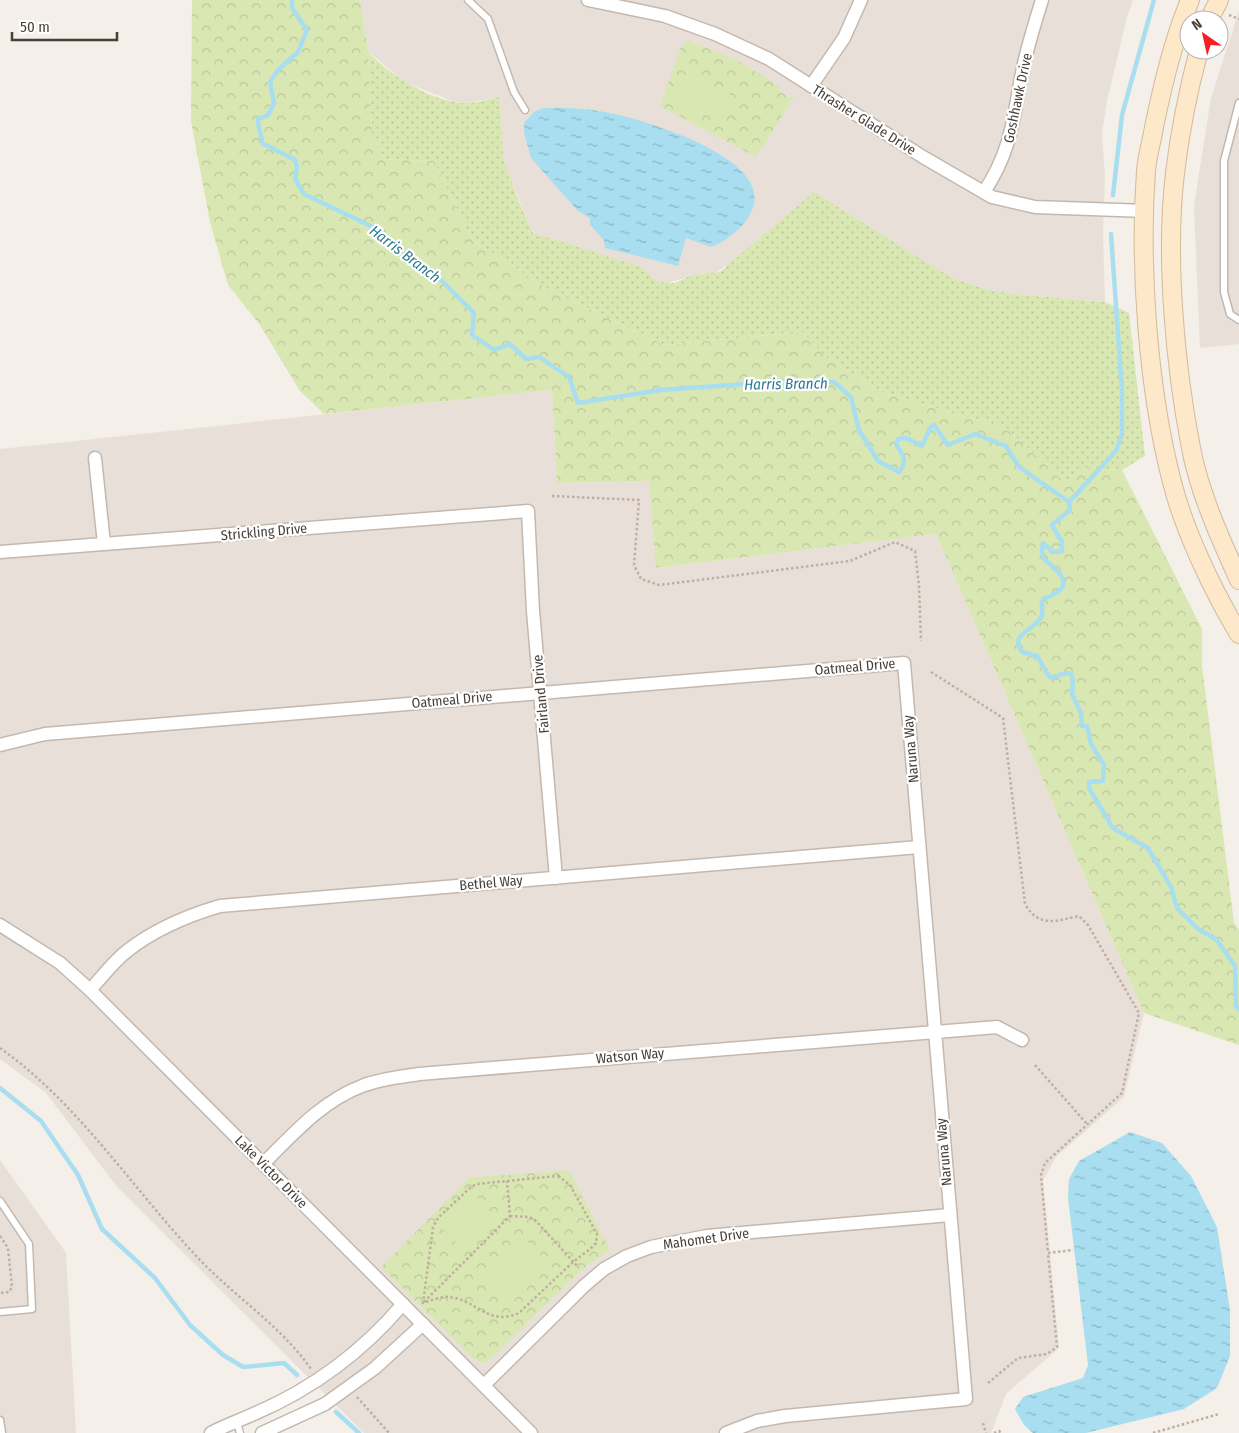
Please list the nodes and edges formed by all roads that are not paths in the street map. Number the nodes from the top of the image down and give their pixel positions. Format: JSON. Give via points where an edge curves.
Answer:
{"nodes":[{"id":1,"x":468,"y":0,"type":"edge"},
{"id":2,"x":588,"y":0,"type":"edge"},
{"id":3,"x":861,"y":0,"type":"edge"},
{"id":4,"x":1042,"y":0,"type":"edge"},
{"id":5,"x":1190,"y":0,"type":"edge"},
{"id":6,"x":1196,"y":60,"type":"edge"},
{"id":7,"x":810,"y":86,"type":"junction"},
{"id":8,"x":1239,"y":103,"type":"edge"},
{"id":9,"x":525,"y":110,"type":"dead end"},
{"id":10,"x":984,"y":192,"type":"junction"},
{"id":11,"x":1146,"y":211,"type":"junction"},
{"id":12,"x":1239,"y":320,"type":"edge"},
{"id":13,"x":96,"y":458,"type":"dead end"},
{"id":14,"x":528,"y":511,"type":"joint"},
{"id":15,"x":104,"y":544,"type":"junction"},
{"id":16,"x":0,"y":552,"type":"edge"},
{"id":17,"x":1239,"y":580,"type":"edge"},
{"id":18,"x":1239,"y":634,"type":"edge"},
{"id":19,"x":904,"y":663,"type":"joint"},
{"id":20,"x":541,"y":693,"type":"junction"},
{"id":21,"x":0,"y":745,"type":"edge"},
{"id":22,"x":919,"y":847,"type":"junction"},
{"id":23,"x":556,"y":878,"type":"junction"},
{"id":24,"x":0,"y":925,"type":"edge"},
{"id":25,"x":90,"y":990,"type":"junction"},
{"id":26,"x":934,"y":1031,"type":"junction"},
{"id":27,"x":1022,"y":1040,"type":"dead end"},
{"id":28,"x":263,"y":1164,"type":"junction"},
{"id":29,"x":0,"y":1201,"type":"edge"},
{"id":30,"x":950,"y":1215,"type":"junction"},
{"id":31,"x":404,"y":1304,"type":"junction"},
{"id":32,"x":0,"y":1312,"type":"edge"},
{"id":33,"x":423,"y":1324,"type":"junction"},
{"id":34,"x":484,"y":1386,"type":"junction"},
{"id":35,"x":0,"y":1420,"type":"edge"},
{"id":36,"x":236,"y":1420,"type":"junction"},
{"id":37,"x":2,"y":1433,"type":"edge"},
{"id":38,"x":211,"y":1433,"type":"edge"},
{"id":39,"x":240,"y":1433,"type":"edge"},
{"id":40,"x":262,"y":1433,"type":"edge"},
{"id":41,"x":531,"y":1433,"type":"edge"},
{"id":42,"x":726,"y":1433,"type":"edge"}],
"edges":[{"from":1,"to":9,"type":"lane","via":[[488,19],[514,92]]},
{"from":2,"to":7,"type":"street","name":"Thrasher Glade Drive","via":[[664,16],[715,34],[769,59]]},
{"from":3,"to":7,"type":"street","via":[[844,38]]},
{"from":4,"to":10,"type":"street","name":"Goshhawk Drive","via":[[1025,59],[1007,150]]},
{"from":5,"to":11,"type":"main road","via":[[1178,27],[1161,94],[1146,170]]},
{"from":6,"to":17,"type":"main road","via":[[1186,99],[1175,174],[1171,257],[1178,351],[1191,450],[1217,531]]},
{"from":7,"to":10,"type":"street","name":"Thrasher Glade Drive"},
{"from":8,"to":12,"type":"lane","via":[[1224,162],[1224,292],[1230,314]]},
{"from":10,"to":11,"type":"street","name":"Thrasher Glade Drive","via":[[1009,202],[1036,207]]},
{"from":11,"to":18,"type":"main road","via":[[1144,254],[1150,346],[1161,435],[1172,484],[1192,540]]},
{"from":13,"to":15,"type":"street"},
{"from":14,"to":15,"type":"street","name":"Strickling Drive"},
{"from":14,"to":20,"type":"street","name":"Fairland Drive"},
{"from":15,"to":16,"type":"street","name":"Strickling Drive"},
{"from":19,"to":20,"type":"street","name":"Oatmeal Drive"},
{"from":19,"to":22,"type":"street","name":"Naruna Way"},
{"from":20,"to":21,"type":"street","name":"Oatmeal Drive","via":[[45,734]]},
{"from":20,"to":23,"type":"street","name":"Fairland Drive"},
{"from":22,"to":23,"type":"street","name":"Bethel Way"},
{"from":22,"to":26,"type":"street","name":"Naruna Way"},
{"from":23,"to":25,"type":"street","name":"Bethel Way","via":[[220,906],[170,924],[148,937],[126,952]]},
{"from":24,"to":25,"type":"street","name":"Lake Victor Drive","via":[[60,963]]},
{"from":25,"to":28,"type":"street","name":"Lake Victor Drive"},
{"from":26,"to":27,"type":"street","name":"Watson Way","via":[[997,1027]]},
{"from":26,"to":28,"type":"street","name":"Watson Way","via":[[390,1079],[363,1086],[332,1102],[299,1128]]},
{"from":26,"to":30,"type":"street","name":"Naruna Way"},
{"from":28,"to":31,"type":"street","name":"Lake Victor Drive"},
{"from":29,"to":32,"type":"lane","via":[[28,1244],[32,1309]]},
{"from":30,"to":34,"type":"street","name":"Mahomet Drive","via":[[707,1236],[651,1247],[604,1269]]},
{"from":30,"to":42,"type":"street","name":"Naruna Way","via":[[966,1398],[785,1416]]},
{"from":31,"to":33,"type":"street","name":"Lake Victor Drive"},
{"from":31,"to":36,"type":"street","via":[[342,1365],[312,1385]]},
{"from":33,"to":34,"type":"street","name":"Lake Victor Drive"},
{"from":33,"to":40,"type":"street","via":[[375,1368],[325,1404]]},
{"from":34,"to":41,"type":"street","name":"Lake Victor Drive"},
{"from":35,"to":37,"type":"lane"},
{"from":36,"to":38,"type":"street"},
{"from":36,"to":39,"type":"lane"}]}
